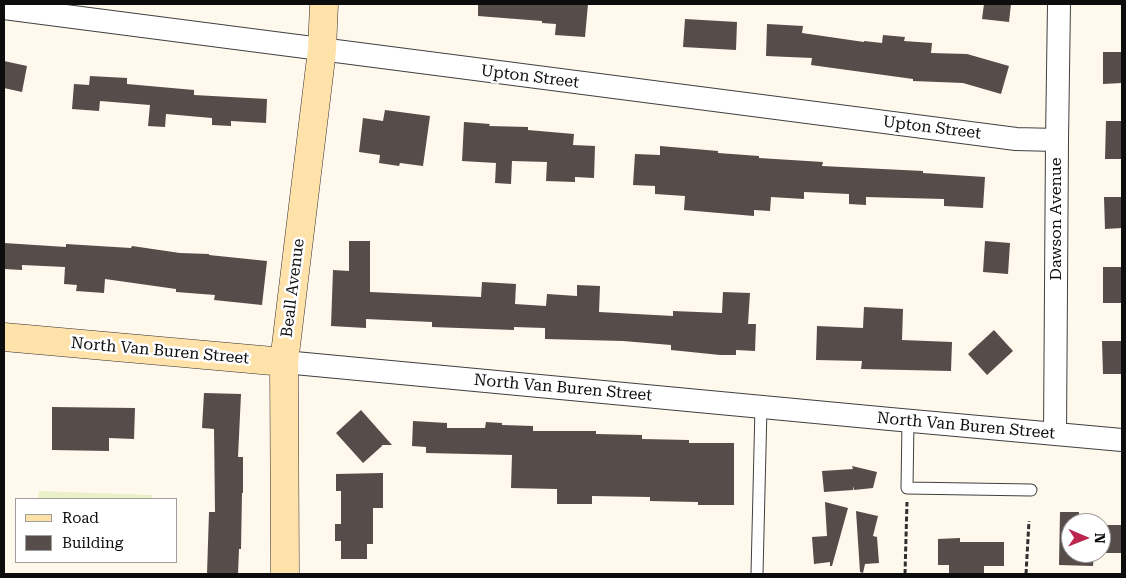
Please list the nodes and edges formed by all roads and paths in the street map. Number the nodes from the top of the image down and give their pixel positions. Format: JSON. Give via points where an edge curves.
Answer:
{"nodes":[{"id":1,"x":324,"y":4,"type":"edge"},
{"id":2,"x":1059,"y":4,"type":"edge"},
{"id":3,"x":4,"y":8,"type":"edge"},
{"id":4,"x":322,"y":50,"type":"junction"},
{"id":5,"x":1056,"y":140,"type":"junction"},
{"id":6,"x":4,"y":337,"type":"edge"},
{"id":7,"x":284,"y":362,"type":"junction"},
{"id":8,"x":762,"y":407,"type":"junction"},
{"id":9,"x":908,"y":421,"type":"junction"},
{"id":10,"x":1055,"y":434,"type":"junction"},
{"id":11,"x":1122,"y":440,"type":"edge"},
{"id":12,"x":907,"y":488,"type":"junction"},
{"id":13,"x":1031,"y":490,"type":"dead end"},
{"id":14,"x":1029,"y":521,"type":"dead end"},
{"id":15,"x":285,"y":574,"type":"edge"},
{"id":16,"x":757,"y":574,"type":"edge"},
{"id":17,"x":905,"y":574,"type":"edge"},
{"id":18,"x":1026,"y":574,"type":"edge"}],
"edges":[{"from":1,"to":4,"type":"street","name":"Beall Avenue"},
{"from":2,"to":5,"type":"street","name":"Dawson Avenue"},
{"from":3,"to":4,"type":"street","name":"Upton Street"},
{"from":4,"to":5,"type":"street","name":"Upton Street","via":[[1016,139]]},
{"from":4,"to":7,"type":"street","name":"Beall Avenue"},
{"from":5,"to":10,"type":"street","name":"Dawson Avenue"},
{"from":6,"to":7,"type":"street","name":"North Van Buren Street"},
{"from":7,"to":8,"type":"street","name":"North Van Buren Street"},
{"from":7,"to":15,"type":"street","name":"Beall Avenue"},
{"from":8,"to":9,"type":"street","name":"North Van Buren Street"},
{"from":8,"to":16,"type":"lane"},
{"from":9,"to":10,"type":"street","name":"North Van Buren Street"},
{"from":9,"to":12,"type":"lane"},
{"from":10,"to":11,"type":"street","name":"North Van Buren Street"},
{"from":12,"to":13,"type":"lane"},
{"from":12,"to":17,"type":"path"},
{"from":14,"to":18,"type":"path"}]}
